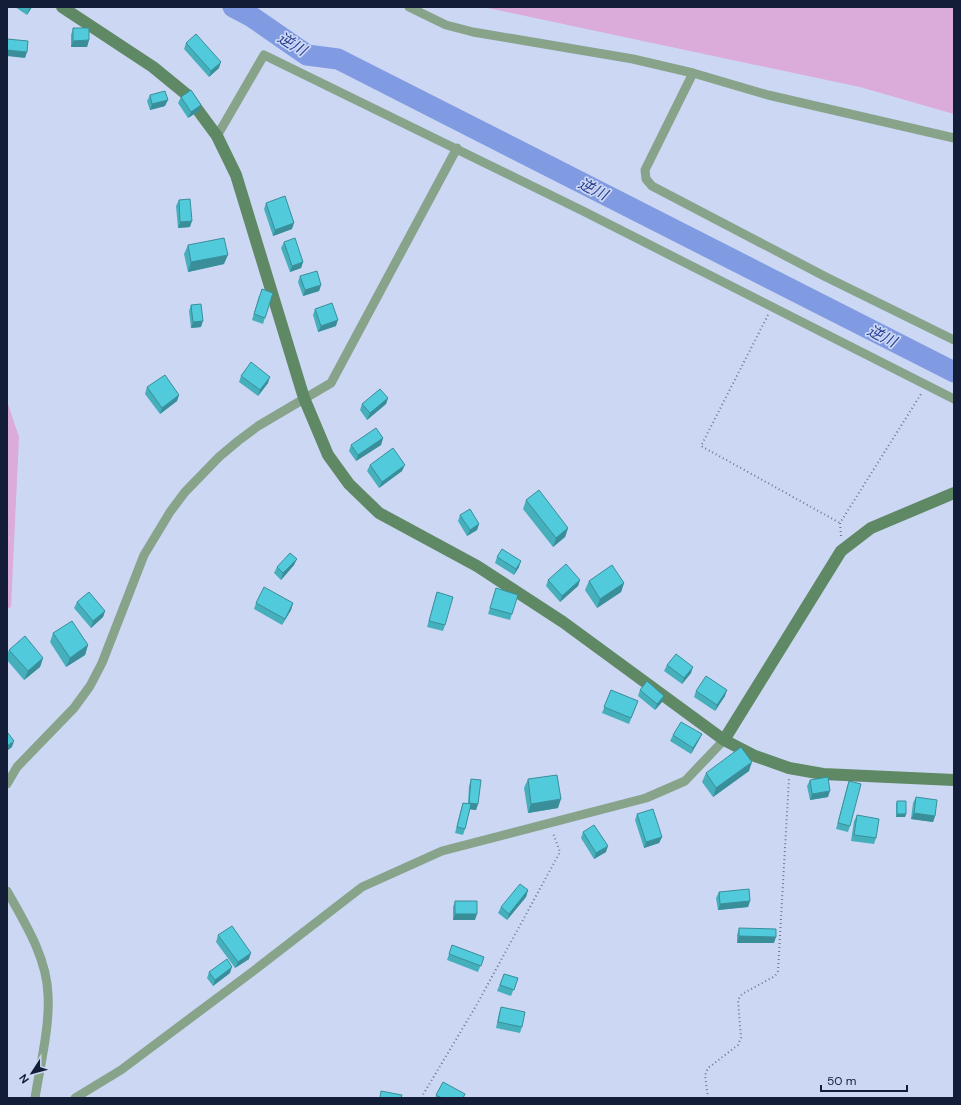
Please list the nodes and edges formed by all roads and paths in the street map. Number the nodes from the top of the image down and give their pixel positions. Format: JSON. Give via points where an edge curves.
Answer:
{"nodes":[{"id":1,"x":62,"y":7,"type":"edge"},
{"id":2,"x":409,"y":7,"type":"edge"},
{"id":3,"x":693,"y":73,"type":"junction"},
{"id":4,"x":217,"y":136,"type":"junction"},
{"id":5,"x":954,"y":138,"type":"edge"},
{"id":6,"x":457,"y":148,"type":"junction"},
{"id":7,"x":772,"y":307,"type":"junction"},
{"id":8,"x":954,"y":340,"type":"edge"},
{"id":9,"x":927,"y":384,"type":"junction"},
{"id":10,"x":304,"y":398,"type":"junction"},
{"id":11,"x":954,"y":399,"type":"edge"},
{"id":12,"x":954,"y":493,"type":"edge"},
{"id":13,"x":724,"y":740,"type":"junction"},
{"id":14,"x":789,"y":768,"type":"junction"},
{"id":15,"x":954,"y":780,"type":"edge"},
{"id":16,"x":7,"y":784,"type":"edge"},
{"id":17,"x":550,"y":824,"type":"junction"},
{"id":18,"x":7,"y":891,"type":"edge"},
{"id":19,"x":35,"y":1098,"type":"edge"},
{"id":20,"x":75,"y":1098,"type":"edge"},
{"id":21,"x":421,"y":1098,"type":"edge"},
{"id":22,"x":708,"y":1098,"type":"edge"}],
"edges":[{"from":1,"to":4,"type":"street","via":[[153,68],[186,94]]},
{"from":2,"to":3,"type":"street","via":[[446,25],[473,32],[633,59]]},
{"from":3,"to":5,"type":"street","via":[[768,95]]},
{"from":3,"to":8,"type":"street","via":[[647,166],[646,179],[652,186],[826,277]]},
{"from":4,"to":6,"type":"street","via":[[264,55]]},
{"from":4,"to":10,"type":"street","via":[[236,175]]},
{"from":6,"to":7,"type":"street"},
{"from":6,"to":10,"type":"street","via":[[331,383]]},
{"from":7,"to":9,"type":"street"},
{"from":7,"to":9,"type":"path","via":[[701,446],[840,523]]},
{"from":9,"to":11,"type":"street"},
{"from":10,"to":13,"type":"street","via":[[328,455],[348,484],[379,512],[477,566],[563,622]]},
{"from":10,"to":16,"type":"street","via":[[238,441],[184,492],[144,555],[90,686],[74,708],[17,767]]},
{"from":12,"to":13,"type":"street","via":[[871,528],[841,550]]},
{"from":13,"to":14,"type":"street","via":[[755,756]]},
{"from":13,"to":17,"type":"street","via":[[685,781],[646,798]]},
{"from":14,"to":15,"type":"street","via":[[823,774]]},
{"from":14,"to":22,"type":"path","via":[[778,971],[775,976],[742,994],[738,1000],[741,1038],[738,1045],[708,1068],[705,1074]]},
{"from":17,"to":20,"type":"street","via":[[442,851],[362,887],[121,1070]]},
{"from":17,"to":21,"type":"path","via":[[560,852],[476,1006]]},
{"from":18,"to":19,"type":"street","via":[[37,950],[46,979],[48,1010]]}]}
